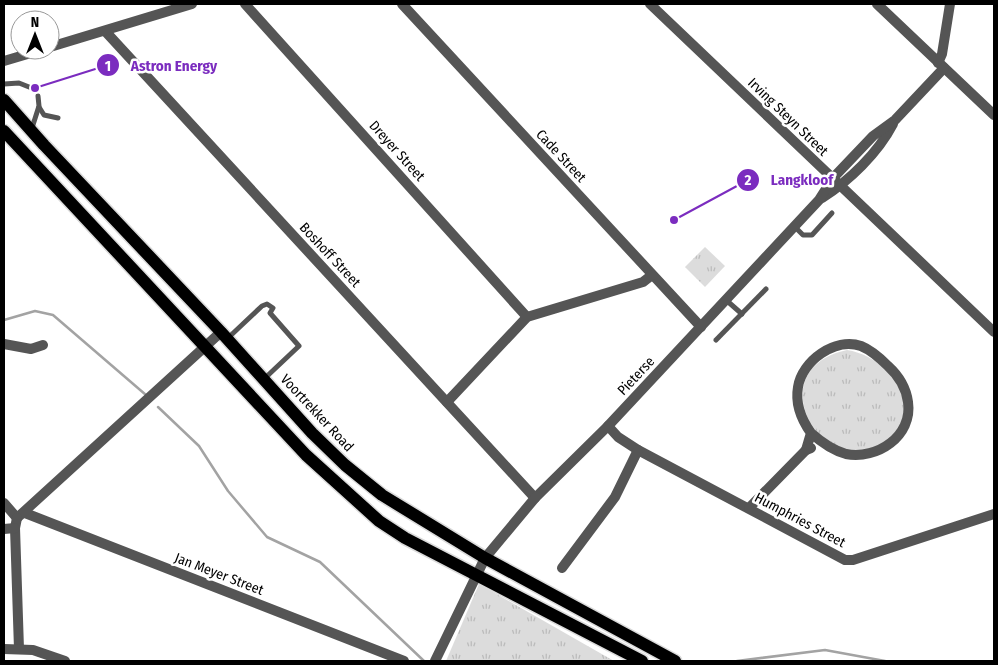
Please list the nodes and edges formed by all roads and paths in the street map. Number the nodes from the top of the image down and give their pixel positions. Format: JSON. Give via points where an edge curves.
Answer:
{"nodes":[{"id":1,"x":192,"y":4,"type":"edge"},
{"id":2,"x":246,"y":4,"type":"edge"},
{"id":3,"x":402,"y":4,"type":"edge"},
{"id":4,"x":650,"y":4,"type":"edge"},
{"id":5,"x":876,"y":4,"type":"edge"},
{"id":6,"x":950,"y":4,"type":"edge"},
{"id":7,"x":105,"y":31,"type":"junction"},
{"id":8,"x":60,"y":44,"type":"edge"},
{"id":9,"x":941,"y":66,"type":"junction"},
{"id":10,"x":4,"y":84,"type":"edge"},
{"id":11,"x":29,"y":87,"type":"dead end"},
{"id":12,"x":38,"y":96,"type":"dead end"},
{"id":13,"x":4,"y":100,"type":"edge"},
{"id":14,"x":39,"y":106,"type":"junction"},
{"id":15,"x":994,"y":115,"type":"edge"},
{"id":16,"x":58,"y":118,"type":"dead end"},
{"id":17,"x":895,"y":120,"type":"junction"},
{"id":18,"x":4,"y":131,"type":"edge"},
{"id":19,"x":31,"y":131,"type":"junction"},
{"id":20,"x":833,"y":178,"type":"junction"},
{"id":21,"x":841,"y":186,"type":"junction"},
{"id":22,"x":820,"y":200,"type":"junction"},
{"id":23,"x":832,"y":214,"type":"dead end"},
{"id":24,"x":795,"y":227,"type":"junction"},
{"id":25,"x":652,"y":275,"type":"junction"},
{"id":26,"x":766,"y":289,"type":"dead end"},
{"id":27,"x":726,"y":300,"type":"junction"},
{"id":28,"x":742,"y":314,"type":"junction"},
{"id":29,"x":528,"y":317,"type":"junction"},
{"id":30,"x":701,"y":327,"type":"junction"},
{"id":31,"x":994,"y":332,"type":"edge"},
{"id":32,"x":224,"y":335,"type":"junction"},
{"id":33,"x":716,"y":340,"type":"dead end"},
{"id":34,"x":4,"y":344,"type":"edge"},
{"id":35,"x":43,"y":345,"type":"dead end"},
{"id":36,"x":206,"y":347,"type":"junction"},
{"id":37,"x":264,"y":379,"type":"junction"},
{"id":38,"x":447,"y":402,"type":"junction"},
{"id":39,"x":608,"y":426,"type":"junction"},
{"id":40,"x":811,"y":432,"type":"junction"},
{"id":41,"x":822,"y":442,"type":"junction"},
{"id":42,"x":638,"y":450,"type":"junction"},
{"id":43,"x":806,"y":450,"type":"junction"},
{"id":44,"x":535,"y":498,"type":"junction"},
{"id":45,"x":4,"y":503,"type":"edge"},
{"id":46,"x":750,"y":508,"type":"junction"},
{"id":47,"x":994,"y":514,"type":"edge"},
{"id":48,"x":21,"y":515,"type":"junction"},
{"id":49,"x":9,"y":528,"type":"edge"},
{"id":50,"x":485,"y":558,"type":"junction"},
{"id":51,"x":562,"y":568,"type":"dead end"},
{"id":52,"x":476,"y":574,"type":"junction"},
{"id":53,"x":4,"y":649,"type":"edge"},
{"id":54,"x":19,"y":649,"type":"junction"},
{"id":55,"x":65,"y":661,"type":"edge"},
{"id":56,"x":404,"y":661,"type":"edge"},
{"id":57,"x":435,"y":661,"type":"edge"},
{"id":58,"x":642,"y":661,"type":"edge"},
{"id":59,"x":676,"y":661,"type":"edge"}],
"edges":[{"from":1,"to":7,"type":"street"},
{"from":2,"to":29,"type":"street","name":"Dreyer Street"},
{"from":3,"to":25,"type":"street","name":"Cade Street"},
{"from":4,"to":20,"type":"street","name":"Irving Steyn Street"},
{"from":5,"to":9,"type":"street"},
{"from":6,"to":9,"type":"street"},
{"from":7,"to":8,"type":"street"},
{"from":7,"to":38,"type":"street","name":"Boshoff Street"},
{"from":9,"to":15,"type":"street"},
{"from":9,"to":17,"type":"street","name":"Pieterse"},
{"from":10,"to":11,"type":"lane","via":[[19,83]]},
{"from":12,"to":14,"type":"lane"},
{"from":13,"to":19,"type":"main road","name":"Voortrekker Road"},
{"from":14,"to":16,"type":"lane","via":[[44,114]]},
{"from":14,"to":19,"type":"lane"},
{"from":17,"to":20,"type":"street","name":"Pieterse","via":[[873,136]]},
{"from":17,"to":21,"type":"street","name":"Pieterse","via":[[876,148]]},
{"from":18,"to":36,"type":"main road"},
{"from":19,"to":32,"type":"main road","name":"Voortrekker Road"},
{"from":20,"to":21,"type":"street","name":"Irving Steyn Street"},
{"from":20,"to":22,"type":"street","name":"Pieterse"},
{"from":21,"to":22,"type":"street","name":"Pieterse"},
{"from":21,"to":31,"type":"street","name":"Irving Steyn Street"},
{"from":22,"to":24,"type":"street","name":"Pieterse"},
{"from":23,"to":24,"type":"lane","via":[[812,234],[803,235]]},
{"from":24,"to":27,"type":"street","name":"Pieterse"},
{"from":25,"to":29,"type":"street","via":[[643,282]]},
{"from":25,"to":30,"type":"street","name":"Cade Street"},
{"from":26,"to":28,"type":"lane"},
{"from":27,"to":28,"type":"lane"},
{"from":27,"to":30,"type":"street","name":"Pieterse"},
{"from":28,"to":33,"type":"lane"},
{"from":29,"to":38,"type":"street"},
{"from":30,"to":39,"type":"street","name":"Pieterse"},
{"from":32,"to":36,"type":"street"},
{"from":32,"to":37,"type":"main road","name":"Voortrekker Road"},
{"from":32,"to":37,"type":"lane","via":[[262,306],[271,306],[273,310],[270,313],[300,346]]},
{"from":34,"to":35,"type":"street","via":[[31,349]]},
{"from":36,"to":48,"type":"street"},
{"from":36,"to":52,"type":"main road","via":[[306,455],[356,502],[405,538]]},
{"from":37,"to":50,"type":"main road","name":"Voortrekker Road","via":[[312,433],[382,495]]},
{"from":38,"to":44,"type":"street","name":"Boshoff Street"},
{"from":39,"to":42,"type":"street","name":"Humphries Street"},
{"from":39,"to":44,"type":"street","name":"Pieterse"},
{"from":40,"to":41,"type":"street"},
{"from":40,"to":41,"type":"street","via":[[802,421],[797,400],[798,385],[811,362],[833,347],[845,345],[859,346],[884,362],[902,382],[907,394],[908,406],[901,432],[889,446],[861,455],[845,453]]},
{"from":40,"to":43,"type":"street"},
{"from":41,"to":43,"type":"street"},
{"from":42,"to":46,"type":"street","name":"Humphries Street"},
{"from":42,"to":51,"type":"street","via":[[615,497]]},
{"from":43,"to":46,"type":"street"},
{"from":44,"to":50,"type":"street","name":"Pieterse"},
{"from":45,"to":48,"type":"street"},
{"from":46,"to":47,"type":"street","name":"Humphries Street","via":[[848,560]]},
{"from":48,"to":49,"type":"street"},
{"from":48,"to":56,"type":"street","name":"Jan Meyer Street"},
{"from":49,"to":54,"type":"street"},
{"from":50,"to":52,"type":"street","name":"Pieterse"},
{"from":50,"to":59,"type":"main road","name":"Voortrekker Road"},
{"from":52,"to":57,"type":"street","name":"Pieterse"},
{"from":52,"to":58,"type":"main road"},
{"from":53,"to":54,"type":"street"},
{"from":54,"to":55,"type":"street","via":[[33,650]]}]}
